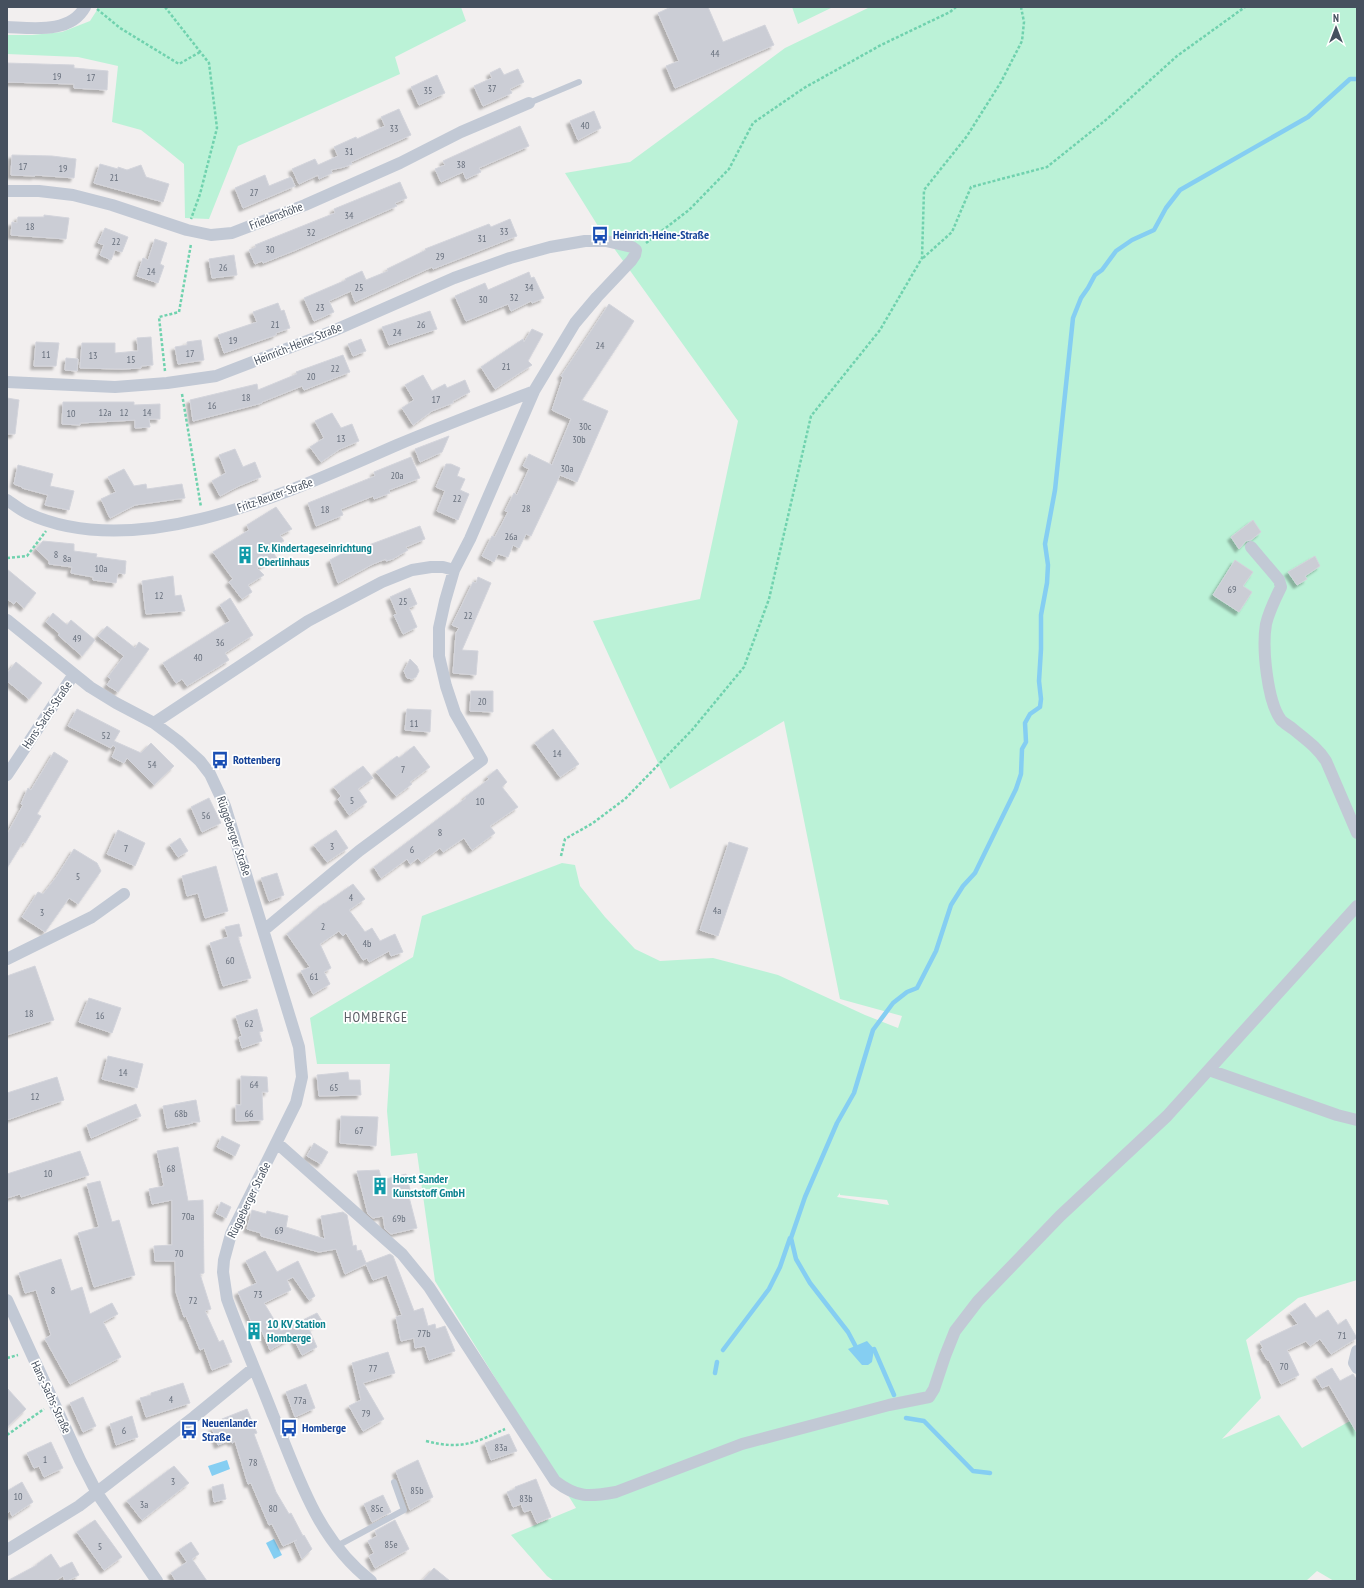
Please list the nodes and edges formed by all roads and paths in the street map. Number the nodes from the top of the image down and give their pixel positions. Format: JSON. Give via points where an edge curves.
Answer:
{"nodes":[{"id":1,"x":85,"y":7,"type":"edge"},
{"id":2,"x":95,"y":7,"type":"edge"},
{"id":3,"x":165,"y":7,"type":"edge"},
{"id":4,"x":956,"y":7,"type":"edge"},
{"id":5,"x":1021,"y":7,"type":"edge"},
{"id":6,"x":1244,"y":7,"type":"edge"},
{"id":7,"x":7,"y":27,"type":"edge"},
{"id":8,"x":200,"y":52,"type":"junction"},
{"id":9,"x":579,"y":82,"type":"dead end"},
{"id":10,"x":529,"y":103,"type":"joint"},
{"id":11,"x":7,"y":191,"type":"edge"},
{"id":12,"x":190,"y":231,"type":"junction"},
{"id":13,"x":636,"y":250,"type":"junction"},
{"id":14,"x":922,"y":258,"type":"junction"},
{"id":15,"x":179,"y":381,"type":"junction"},
{"id":16,"x":7,"y":382,"type":"edge"},
{"id":17,"x":167,"y":383,"type":"junction"},
{"id":18,"x":534,"y":391,"type":"junction"},
{"id":19,"x":7,"y":500,"type":"edge"},
{"id":20,"x":203,"y":518,"type":"junction"},
{"id":21,"x":52,"y":523,"type":"junction"},
{"id":22,"x":1252,"y":547,"type":"dead end"},
{"id":23,"x":7,"y":558,"type":"edge"},
{"id":24,"x":454,"y":570,"type":"junction"},
{"id":25,"x":7,"y":620,"type":"edge"},
{"id":26,"x":74,"y":674,"type":"junction"},
{"id":27,"x":154,"y":722,"type":"junction"},
{"id":28,"x":7,"y":775,"type":"edge"},
{"id":29,"x":1357,"y":833,"type":"edge"},
{"id":30,"x":561,"y":856,"type":"dead end"},
{"id":31,"x":124,"y":894,"type":"dead end"},
{"id":32,"x":1357,"y":906,"type":"edge"},
{"id":33,"x":264,"y":930,"type":"junction"},
{"id":34,"x":7,"y":959,"type":"edge"},
{"id":35,"x":1209,"y":1070,"type":"junction"},
{"id":36,"x":1357,"y":1120,"type":"edge"},
{"id":37,"x":277,"y":1142,"type":"junction"},
{"id":38,"x":7,"y":1300,"type":"edge"},
{"id":39,"x":1357,"y":1351,"type":"edge"},
{"id":40,"x":254,"y":1368,"type":"junction"},
{"id":41,"x":1357,"y":1368,"type":"edge"},
{"id":42,"x":54,"y":1403,"type":"junction"},
{"id":43,"x":519,"y":1427,"type":"junction"},
{"id":44,"x":7,"y":1435,"type":"edge"},
{"id":45,"x":426,"y":1441,"type":"dead end"},
{"id":46,"x":394,"y":1482,"type":"dead end"},
{"id":47,"x":97,"y":1493,"type":"junction"},
{"id":48,"x":337,"y":1546,"type":"junction"},
{"id":49,"x":7,"y":1550,"type":"edge"},
{"id":50,"x":157,"y":1581,"type":"edge"},
{"id":51,"x":371,"y":1581,"type":"edge"}],
"edges":[{"from":1,"to":7,"type":"street","via":[[83,12],[68,23],[51,28]]},
{"from":2,"to":8,"type":"path","via":[[120,28],[178,64]]},
{"from":3,"to":8,"type":"path"},
{"from":4,"to":13,"type":"path","via":[[880,45],[810,85],[753,123],[729,169],[689,210]]},
{"from":5,"to":14,"type":"path","via":[[1024,22],[1022,40],[1001,82],[967,136],[924,190]]},
{"from":6,"to":14,"type":"path","via":[[1177,56],[1107,119],[1047,167],[971,187],[952,232]]},
{"from":8,"to":12,"type":"path","via":[[209,63],[217,128]]},
{"from":9,"to":10,"type":"lane"},
{"from":10,"to":12,"type":"street","name":"Friedenshöhe","via":[[461,132],[400,163],[253,226],[232,233]]},
{"from":11,"to":12,"type":"street","name":"Friedenshöhe","via":[[73,195]]},
{"from":12,"to":17,"type":"path","via":[[178,312],[159,317]]},
{"from":13,"to":15,"type":"street","name":"Heinrich-Heine-Straße","via":[[606,241],[585,241],[510,258],[454,278],[333,331],[216,376]]},
{"from":13,"to":18,"type":"street","via":[[631,261],[575,323]]},
{"from":14,"to":30,"type":"path","via":[[880,330],[811,416],[769,599],[744,667],[692,730],[625,799],[565,839]]},
{"from":15,"to":17,"type":"street","name":"Heinrich-Heine-Straße"},
{"from":15,"to":20,"type":"path"},
{"from":16,"to":17,"type":"street","name":"Heinrich-Heine-Straße","via":[[115,387]]},
{"from":18,"to":20,"type":"street","name":"Fritz-Reuter-Straße","via":[[291,490],[242,508]]},
{"from":18,"to":24,"type":"street"},
{"from":19,"to":21,"type":"street","name":"Fritz-Reuter-Straße","via":[[26,513]]},
{"from":20,"to":21,"type":"street","name":"Fritz-Reuter-Straße","via":[[145,529],[76,528]]},
{"from":21,"to":23,"type":"path","via":[[27,556]]},
{"from":22,"to":29,"type":"street","via":[[1279,580],[1281,587],[1266,625],[1265,655],[1274,709],[1282,721],[1320,751]]},
{"from":24,"to":27,"type":"street","via":[[430,567],[412,570],[382,582],[308,621]]},
{"from":24,"to":33,"type":"street","via":[[440,628],[439,656],[455,713],[482,760],[359,851]]},
{"from":25,"to":26,"type":"street","name":"Rüggeberger Straße"},
{"from":26,"to":27,"type":"street","name":"Rüggeberger Straße","via":[[107,698]]},
{"from":26,"to":28,"type":"street","name":"Hans-Sachs-Straße"},
{"from":27,"to":33,"type":"street","name":"Rüggeberger Straße","via":[[200,761],[210,774],[225,806]]},
{"from":31,"to":34,"type":"street","via":[[92,918]]},
{"from":32,"to":35,"type":"street"},
{"from":33,"to":37,"type":"street","name":"Rüggeberger Straße","via":[[299,1047],[302,1077],[296,1103]]},
{"from":35,"to":36,"type":"street"},
{"from":35,"to":43,"type":"street","via":[[1167,1116],[1060,1216],[978,1301],[955,1331],[929,1397],[742,1444],[616,1492],[595,1496],[574,1494],[555,1481]]},
{"from":37,"to":40,"type":"street","name":"Rüggeberger Straße","via":[[235,1224],[224,1260],[227,1299]]},
{"from":37,"to":43,"type":"street","via":[[406,1259],[430,1287]]},
{"from":38,"to":42,"type":"street","name":"Hans-Sachs-Straße"},
{"from":39,"to":41,"type":"street","via":[[1354,1363]]},
{"from":40,"to":47,"type":"street"},
{"from":40,"to":48,"type":"street","name":"Rüggeberger Straße","via":[[314,1514]]},
{"from":42,"to":44,"type":"path"},
{"from":42,"to":47,"type":"street","name":"Hans-Sachs-Straße"},
{"from":43,"to":45,"type":"path","via":[[466,1445]]},
{"from":46,"to":48,"type":"lane","via":[[404,1510]]},
{"from":47,"to":49,"type":"street"},
{"from":47,"to":50,"type":"street","name":"Hans-Sachs-Straße"},
{"from":48,"to":51,"type":"street","name":"Rüggeberger Straße"}]}
